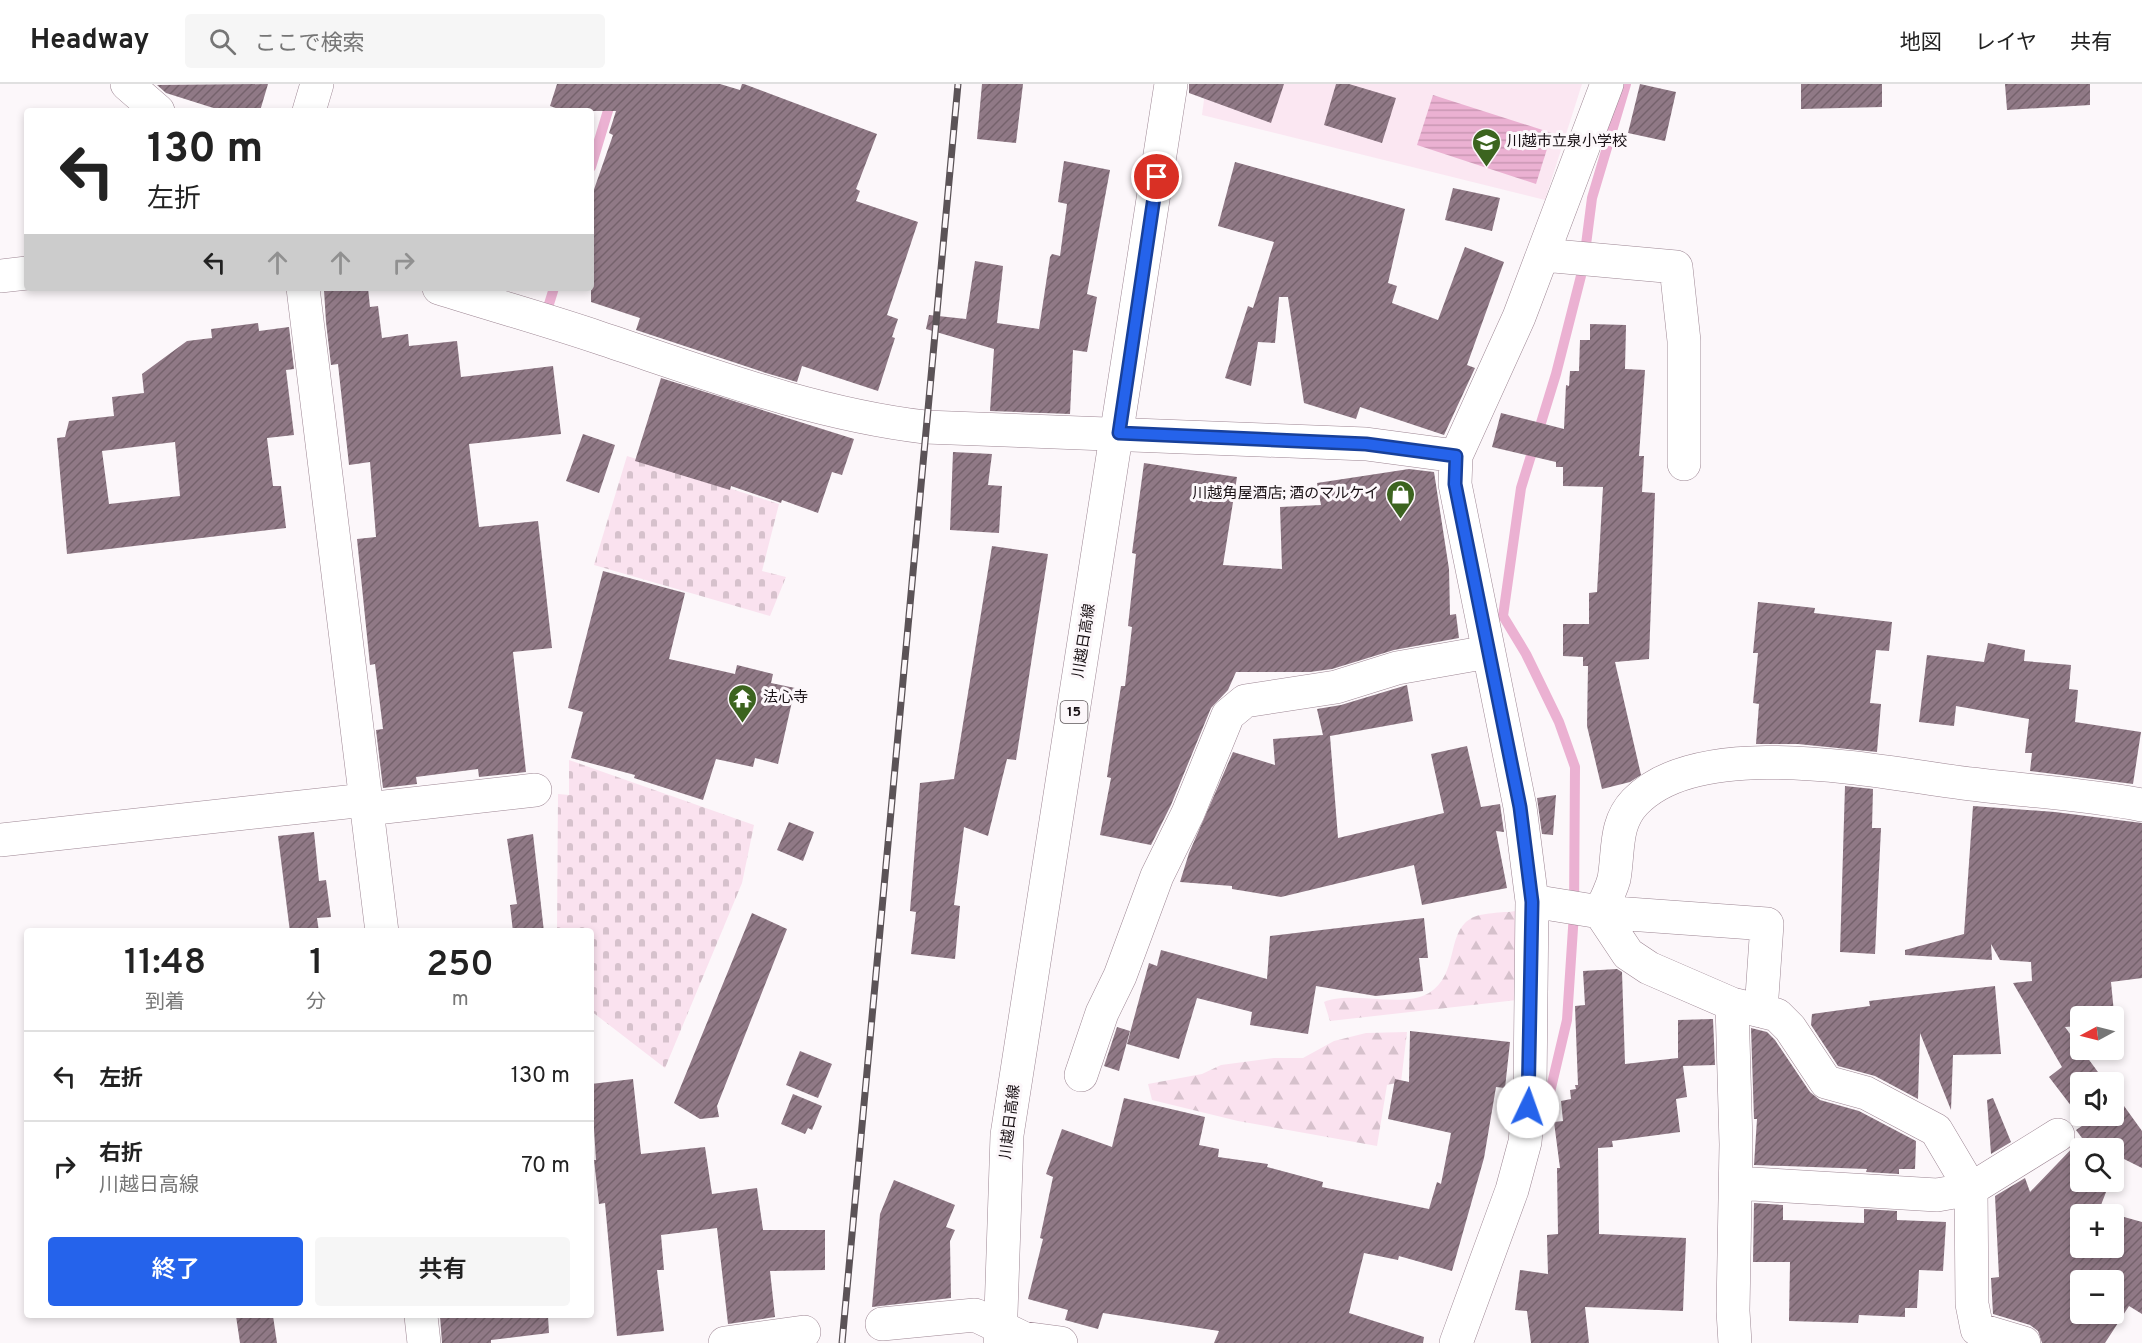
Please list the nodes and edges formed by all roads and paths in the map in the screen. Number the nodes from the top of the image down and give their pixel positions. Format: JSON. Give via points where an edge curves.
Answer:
{"nodes":[{"id":1,"x":127,"y":84,"type":"edge"},
{"id":2,"x":318,"y":84,"type":"edge"},
{"id":3,"x":1171,"y":84,"type":"edge"},
{"id":4,"x":1607,"y":84,"type":"edge"},
{"id":5,"x":155,"y":108,"type":"edge"},
{"id":6,"x":310,"y":108,"type":"edge"},
{"id":7,"x":1543,"y":255,"type":"junction"},
{"id":8,"x":24,"y":273,"type":"edge"},
{"id":9,"x":0,"y":276,"type":"edge"},
{"id":10,"x":303,"y":291,"type":"edge"},
{"id":11,"x":449,"y":291,"type":"edge"},
{"id":12,"x":1119,"y":433,"type":"junction"},
{"id":13,"x":1456,"y":456,"type":"junction"},
{"id":14,"x":1684,"y":464,"type":"dead end"},
{"id":15,"x":1488,"y":652,"type":"junction"},
{"id":16,"x":535,"y":790,"type":"dead end"},
{"id":17,"x":366,"y":804,"type":"junction"},
{"id":18,"x":2142,"y":805,"type":"edge"},
{"id":19,"x":0,"y":840,"type":"edge"},
{"id":20,"x":1532,"y":902,"type":"junction"},
{"id":21,"x":1582,"y":909,"type":"junction"},
{"id":22,"x":382,"y":928,"type":"edge"},
{"id":23,"x":1747,"y":1007,"type":"junction"},
{"id":24,"x":1081,"y":1075,"type":"dead end"},
{"id":25,"x":2058,"y":1135,"type":"dead end"},
{"id":26,"x":1736,"y":1183,"type":"junction"},
{"id":27,"x":1971,"y":1190,"type":"junction"},
{"id":28,"x":421,"y":1318,"type":"edge"},
{"id":29,"x":882,"y":1324,"type":"dead end"},
{"id":30,"x":804,"y":1332,"type":"dead end"},
{"id":31,"x":1000,"y":1335,"type":"edge"},
{"id":32,"x":424,"y":1343,"type":"edge"},
{"id":33,"x":725,"y":1343,"type":"edge"},
{"id":34,"x":1061,"y":1343,"type":"edge"},
{"id":35,"x":1456,"y":1343,"type":"edge"},
{"id":36,"x":1735,"y":1343,"type":"edge"},
{"id":37,"x":2024,"y":1343,"type":"edge"}],
"edges":[{"from":1,"to":5,"type":"street"},
{"from":2,"to":6,"type":"street"},
{"from":3,"to":12,"type":"street","name":"川越日高線","number":"15"},
{"from":4,"to":7,"type":"street"},
{"from":7,"to":13,"type":"street"},
{"from":7,"to":14,"type":"street","via":[[1676,267],[1684,340]]},
{"from":8,"to":9,"type":"street"},
{"from":10,"to":17,"type":"street"},
{"from":11,"to":12,"type":"street","via":[[700,372],[879,422]]},
{"from":12,"to":13,"type":"street","via":[[1366,444]]},
{"from":12,"to":31,"type":"street","name":"川越日高線","number":"15","via":[[1007,1135]]},
{"from":13,"to":15,"type":"street","via":[[1455,484]]},
{"from":15,"to":20,"type":"street","via":[[1520,807]]},
{"from":15,"to":24,"type":"street","via":[[1397,668],[1336,687],[1245,701],[1228,716],[1157,876]]},
{"from":16,"to":17,"type":"street"},
{"from":17,"to":19,"type":"street"},
{"from":17,"to":22,"type":"street"},
{"from":18,"to":21,"type":"street","via":[[1847,765],[1776,762],[1688,772],[1660,784],[1635,802],[1619,828],[1613,879]]},
{"from":20,"to":21,"type":"street"},
{"from":20,"to":35,"type":"street","via":[[1530,1089],[1525,1142],[1512,1190]]},
{"from":21,"to":23,"type":"street","via":[[1642,964]]},
{"from":21,"to":23,"type":"street","via":[[1767,924]]},
{"from":23,"to":26,"type":"street"},
{"from":23,"to":27,"type":"street","via":[[1777,1015],[1826,1082],[1866,1093],[1936,1130]]},
{"from":25,"to":27,"type":"street"},
{"from":26,"to":27,"type":"street","via":[[1937,1195]]},
{"from":26,"to":36,"type":"street"},
{"from":27,"to":37,"type":"street","via":[[1972,1304],[1977,1329]]},
{"from":28,"to":32,"type":"street"},
{"from":29,"to":31,"type":"street","via":[[975,1315]]},
{"from":30,"to":33,"type":"street"},
{"from":31,"to":34,"type":"street"}]}
